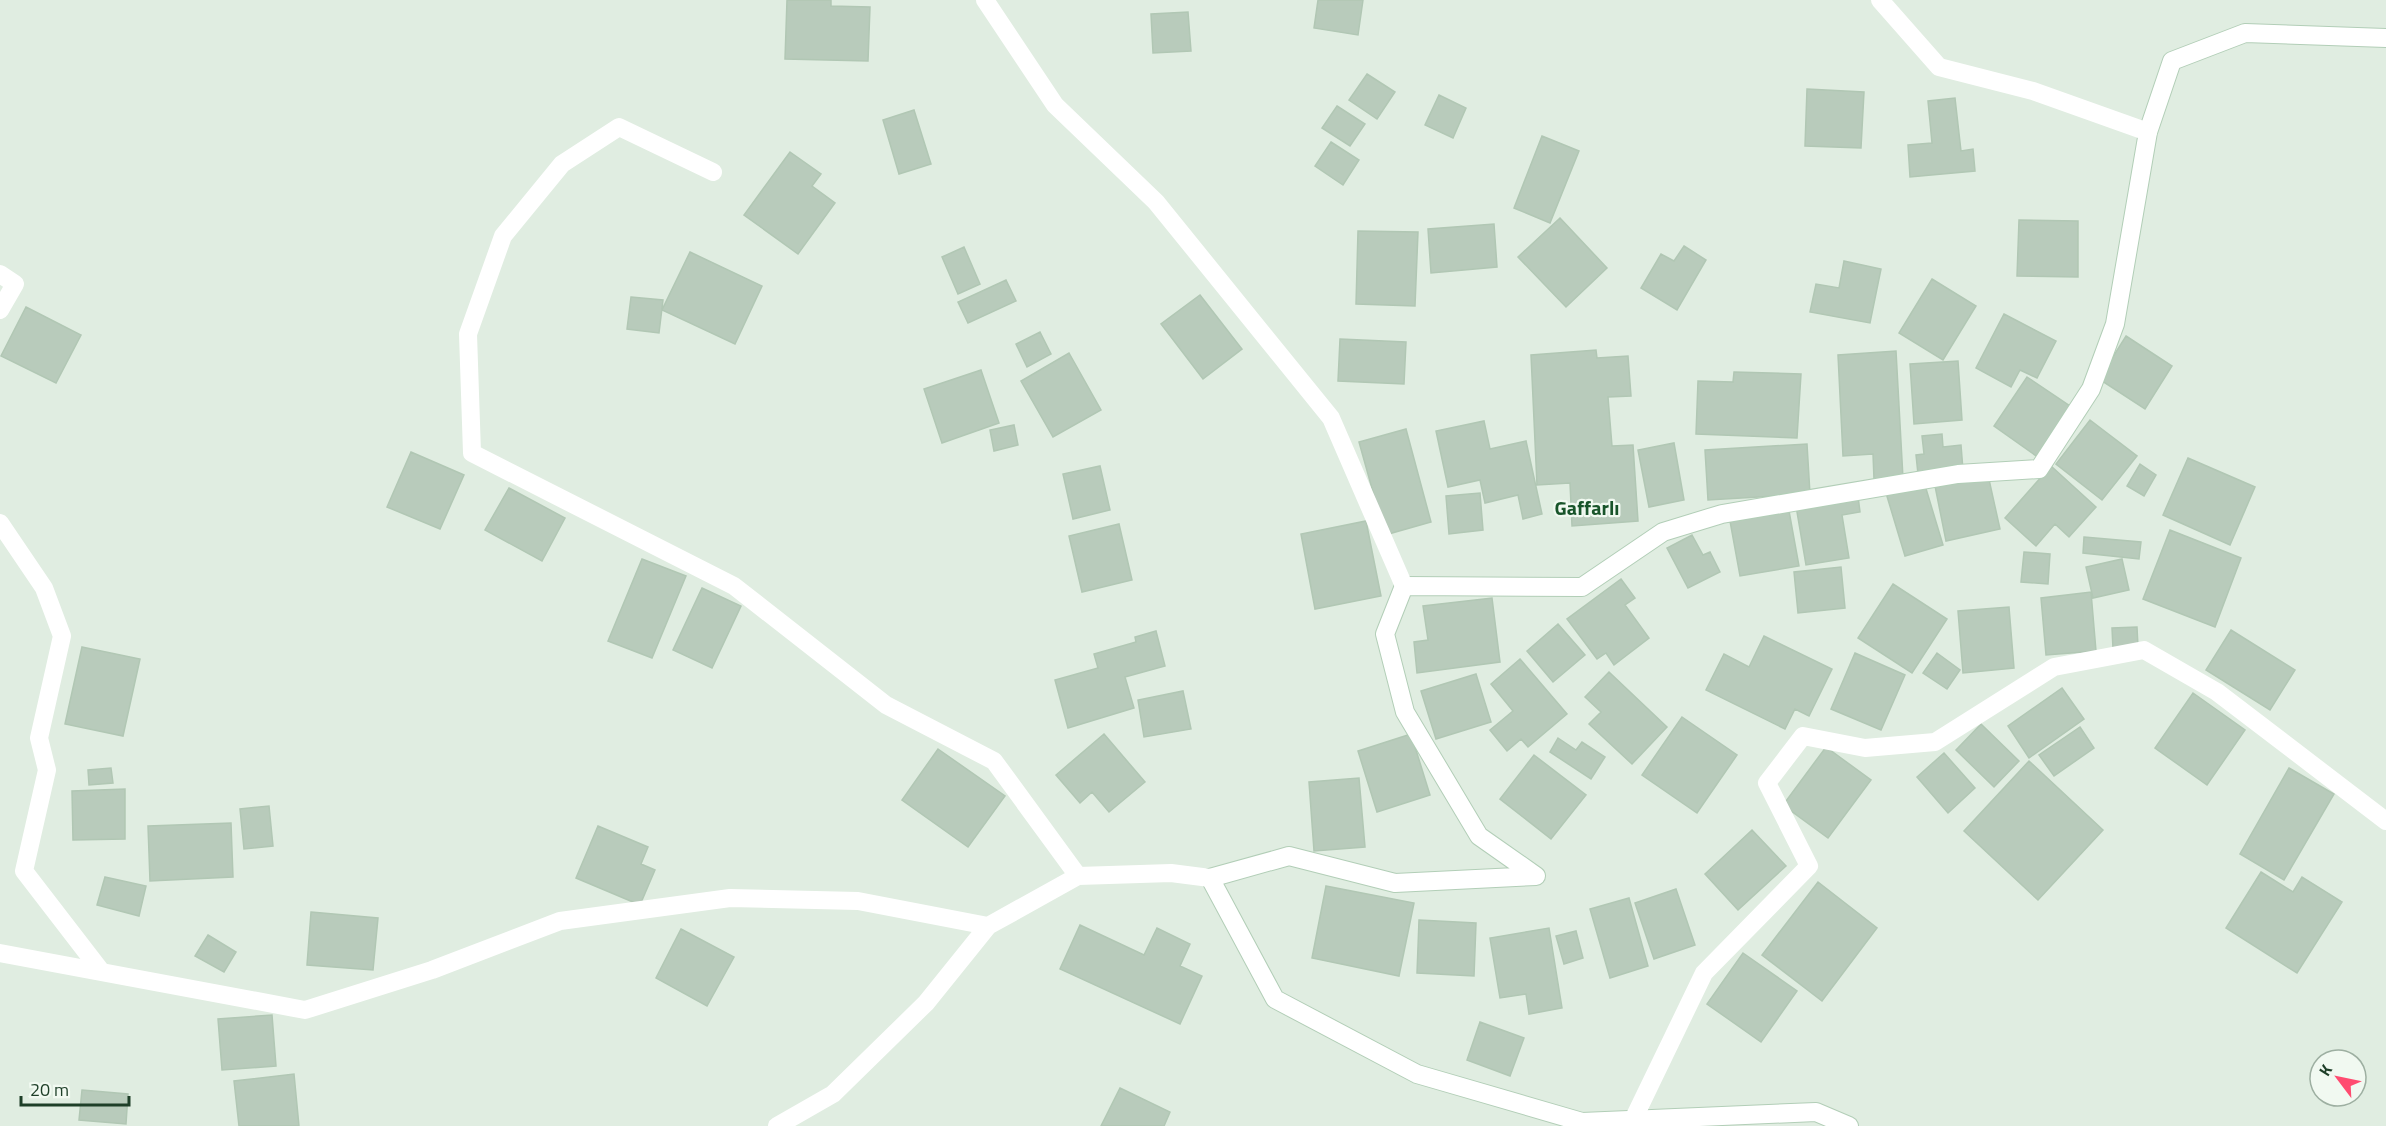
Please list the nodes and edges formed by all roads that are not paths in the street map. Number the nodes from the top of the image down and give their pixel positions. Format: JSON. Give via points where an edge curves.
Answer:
{"nodes":[{"id":1,"x":985,"y":0,"type":"edge"},
{"id":2,"x":1880,"y":0,"type":"edge"},
{"id":3,"x":2386,"y":38,"type":"edge"},
{"id":4,"x":2148,"y":132,"type":"junction"},
{"id":5,"x":713,"y":172,"type":"dead end"},
{"id":6,"x":0,"y":274,"type":"edge"},
{"id":7,"x":0,"y":310,"type":"edge"},
{"id":8,"x":0,"y":523,"type":"edge"},
{"id":9,"x":1404,"y":586,"type":"junction"},
{"id":10,"x":2386,"y":821,"type":"edge"},
{"id":11,"x":1078,"y":876,"type":"junction"},
{"id":12,"x":1210,"y":878,"type":"junction"},
{"id":13,"x":988,"y":926,"type":"junction"},
{"id":14,"x":0,"y":953,"type":"edge"},
{"id":15,"x":101,"y":972,"type":"junction"},
{"id":16,"x":1635,"y":1123,"type":"edge"},
{"id":17,"x":777,"y":1126,"type":"edge"},
{"id":18,"x":1849,"y":1126,"type":"edge"}],
"edges":[{"from":1,"to":9,"type":"street","via":[[1054,105],[1156,202],[1331,418]]},
{"from":2,"to":4,"type":"street","via":[[1939,67],[2033,91]]},
{"from":3,"to":4,"type":"street","via":[[2245,33],[2172,61]]},
{"from":4,"to":9,"type":"street","via":[[2115,324],[2091,389],[2039,469],[1958,474],[1722,514],[1663,532],[1582,587]]},
{"from":5,"to":11,"type":"street","via":[[619,127],[562,164],[503,236],[468,334],[472,453],[734,586],[886,705],[994,761]]},
{"from":6,"to":7,"type":"street","via":[[15,284]]},
{"from":8,"to":15,"type":"street","via":[[44,588],[62,636],[39,738],[47,770],[24,871]]},
{"from":9,"to":12,"type":"street","via":[[1385,634],[1405,712],[1479,836],[1536,876],[1395,883],[1289,855]]},
{"from":10,"to":16,"type":"street","via":[[2217,692],[2144,650],[2054,667],[1935,742],[1865,748],[1803,736],[1767,783],[1809,866],[1704,973]]},
{"from":11,"to":12,"type":"street","via":[[1171,873]]},
{"from":11,"to":13,"type":"street"},
{"from":12,"to":16,"type":"street","via":[[1275,999],[1417,1074],[1582,1122]]},
{"from":13,"to":15,"type":"street","via":[[858,901],[730,898],[560,921],[432,970],[305,1010]]},
{"from":13,"to":17,"type":"street","via":[[926,1003],[833,1094]]},
{"from":14,"to":15,"type":"street"},
{"from":16,"to":18,"type":"street","via":[[1816,1112]]}]}
